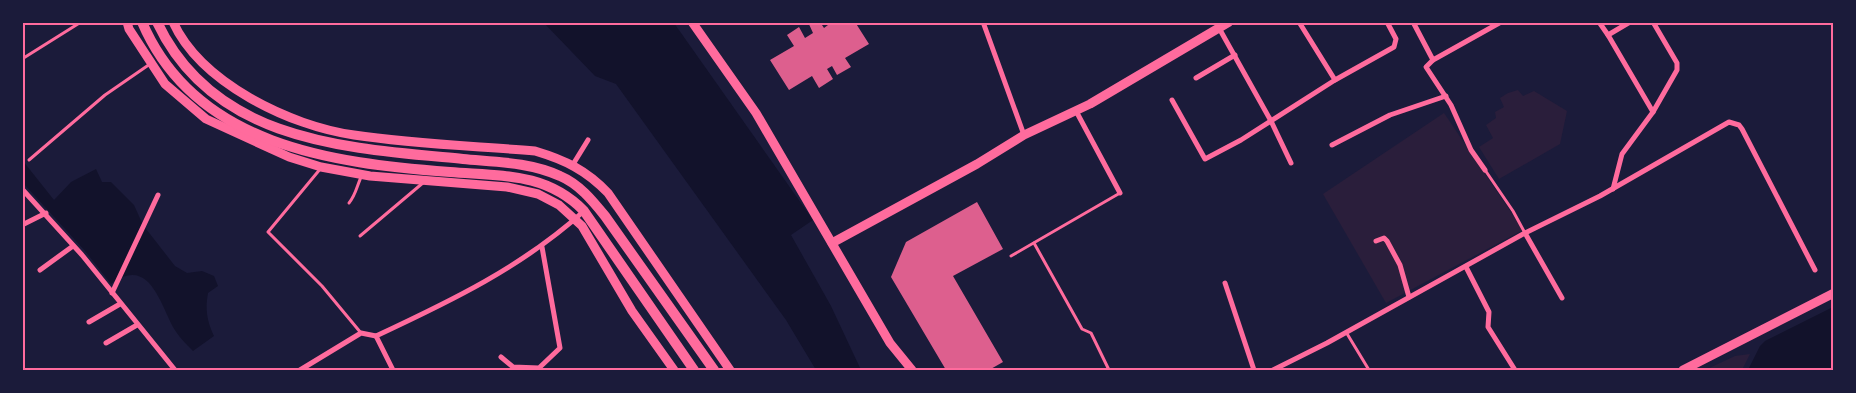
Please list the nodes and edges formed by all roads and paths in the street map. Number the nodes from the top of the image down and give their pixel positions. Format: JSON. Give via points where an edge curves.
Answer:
{"nodes":[{"id":1,"x":81,"y":22,"type":"edge"},
{"id":2,"x":127,"y":22,"type":"edge"},
{"id":3,"x":142,"y":22,"type":"edge"},
{"id":4,"x":157,"y":22,"type":"edge"},
{"id":5,"x":173,"y":22,"type":"edge"},
{"id":6,"x":692,"y":22,"type":"edge"},
{"id":7,"x":983,"y":22,"type":"edge"},
{"id":8,"x":1229,"y":22,"type":"edge"},
{"id":9,"x":1299,"y":22,"type":"edge"},
{"id":10,"x":1387,"y":22,"type":"edge"},
{"id":11,"x":1414,"y":22,"type":"edge"},
{"id":12,"x":1501,"y":22,"type":"edge"},
{"id":13,"x":1599,"y":22,"type":"edge"},
{"id":14,"x":1630,"y":22,"type":"edge"},
{"id":15,"x":1653,"y":22,"type":"edge"},
{"id":16,"x":1219,"y":28,"type":"junction"},
{"id":17,"x":1608,"y":35,"type":"junction"},
{"id":18,"x":1235,"y":55,"type":"junction"},
{"id":19,"x":22,"y":59,"type":"edge"},
{"id":20,"x":1432,"y":60,"type":"junction"},
{"id":21,"x":151,"y":64,"type":"junction"},
{"id":22,"x":1196,"y":78,"type":"dead end"},
{"id":23,"x":1335,"y":80,"type":"junction"},
{"id":24,"x":1446,"y":96,"type":"junction"},
{"id":25,"x":1172,"y":100,"type":"dead end"},
{"id":26,"x":1076,"y":111,"type":"junction"},
{"id":27,"x":1653,"y":112,"type":"junction"},
{"id":28,"x":1271,"y":121,"type":"junction"},
{"id":29,"x":1024,"y":136,"type":"junction"},
{"id":30,"x":588,"y":140,"type":"dead end"},
{"id":31,"x":1332,"y":145,"type":"dead end"},
{"id":32,"x":29,"y":160,"type":"dead end"},
{"id":33,"x":323,"y":162,"type":"junction"},
{"id":34,"x":1291,"y":163,"type":"dead end"},
{"id":35,"x":572,"y":166,"type":"junction"},
{"id":36,"x":1485,"y":170,"type":"joint"},
{"id":37,"x":363,"y":174,"type":"junction"},
{"id":38,"x":426,"y":180,"type":"junction"},
{"id":39,"x":22,"y":189,"type":"edge"},
{"id":40,"x":1613,"y":189,"type":"junction"},
{"id":41,"x":1120,"y":194,"type":"joint"},
{"id":42,"x":158,"y":195,"type":"dead end"},
{"id":43,"x":350,"y":203,"type":"dead end"},
{"id":44,"x":584,"y":211,"type":"junction"},
{"id":45,"x":46,"y":213,"type":"junction"},
{"id":46,"x":576,"y":218,"type":"junction"},
{"id":47,"x":22,"y":225,"type":"edge"},
{"id":48,"x":1525,"y":233,"type":"junction"},
{"id":49,"x":360,"y":236,"type":"dead end"},
{"id":50,"x":1376,"y":241,"type":"dead end"},
{"id":51,"x":832,"y":243,"type":"junction"},
{"id":52,"x":1034,"y":243,"type":"junction"},
{"id":53,"x":73,"y":246,"type":"junction"},
{"id":54,"x":542,"y":247,"type":"junction"},
{"id":55,"x":1011,"y":256,"type":"dead end"},
{"id":56,"x":1466,"y":268,"type":"junction"},
{"id":57,"x":40,"y":270,"type":"dead end"},
{"id":58,"x":1815,"y":270,"type":"dead end"},
{"id":59,"x":1225,"y":283,"type":"dead end"},
{"id":60,"x":112,"y":293,"type":"junction"},
{"id":61,"x":1834,"y":293,"type":"edge"},
{"id":62,"x":1409,"y":297,"type":"junction"},
{"id":63,"x":1562,"y":298,"type":"dead end"},
{"id":64,"x":120,"y":304,"type":"junction"},
{"id":65,"x":88,"y":322,"type":"dead end"},
{"id":66,"x":137,"y":325,"type":"junction"},
{"id":67,"x":1346,"y":332,"type":"junction"},
{"id":68,"x":361,"y":333,"type":"junction"},
{"id":69,"x":376,"y":336,"type":"junction"},
{"id":70,"x":106,"y":343,"type":"dead end"},
{"id":71,"x":501,"y":357,"type":"dead end"},
{"id":72,"x":175,"y":370,"type":"edge"},
{"id":73,"x":300,"y":370,"type":"edge"},
{"id":74,"x":393,"y":370,"type":"edge"},
{"id":75,"x":540,"y":370,"type":"edge"},
{"id":76,"x":674,"y":370,"type":"edge"},
{"id":77,"x":694,"y":370,"type":"edge"},
{"id":78,"x":714,"y":370,"type":"edge"},
{"id":79,"x":730,"y":370,"type":"edge"},
{"id":80,"x":912,"y":370,"type":"edge"},
{"id":81,"x":1109,"y":370,"type":"edge"},
{"id":82,"x":1254,"y":370,"type":"edge"},
{"id":83,"x":1273,"y":370,"type":"edge"},
{"id":84,"x":1368,"y":370,"type":"edge"},
{"id":85,"x":1515,"y":370,"type":"edge"},
{"id":86,"x":1682,"y":370,"type":"edge"}],
"edges":[{"from":1,"to":19,"type":"lane"},
{"from":2,"to":21,"type":"street","via":[[128,29]]},
{"from":3,"to":33,"type":"main road","via":[[155,50],[193,95],[251,132]]},
{"from":4,"to":78,"type":"main road","via":[[181,61],[204,86],[242,112],[283,130],[351,148],[532,167],[570,181],[605,216]]},
{"from":5,"to":35,"type":"street","via":[[209,70],[245,98],[305,122],[352,135],[535,151]]},
{"from":6,"to":51,"type":"street","via":[[756,113]]},
{"from":7,"to":29,"type":"street"},
{"from":8,"to":16,"type":"street"},
{"from":9,"to":23,"type":"street"},
{"from":10,"to":23,"type":"street","via":[[1396,39],[1394,47]]},
{"from":11,"to":20,"type":"street"},
{"from":12,"to":20,"type":"street"},
{"from":13,"to":17,"type":"street"},
{"from":14,"to":17,"type":"street"},
{"from":15,"to":27,"type":"street","via":[[1678,67]]},
{"from":16,"to":18,"type":"street"},
{"from":16,"to":26,"type":"street"},
{"from":17,"to":27,"type":"street"},
{"from":18,"to":22,"type":"street"},
{"from":18,"to":28,"type":"street"},
{"from":20,"to":24,"type":"street","via":[[1426,66]]},
{"from":21,"to":32,"type":"lane","via":[[105,95]]},
{"from":21,"to":33,"type":"street","via":[[165,84],[206,119],[280,154]]},
{"from":23,"to":28,"type":"street"},
{"from":24,"to":31,"type":"street","via":[[1390,115]]},
{"from":24,"to":36,"type":"street","via":[[1471,150]]},
{"from":25,"to":28,"type":"street","via":[[1205,160]]},
{"from":26,"to":29,"type":"street"},
{"from":26,"to":41,"type":"street"},
{"from":27,"to":40,"type":"street","via":[[1622,154]]},
{"from":28,"to":34,"type":"street"},
{"from":29,"to":51,"type":"street"},
{"from":30,"to":35,"type":"street"},
{"from":33,"to":37,"type":"street"},
{"from":33,"to":44,"type":"main road","via":[[525,179],[553,188]]},
{"from":33,"to":68,"type":"lane","via":[[268,232],[322,286]]},
{"from":35,"to":79,"type":"street","via":[[591,175],[608,193]]},
{"from":36,"to":48,"type":"lane","via":[[1514,211]]},
{"from":37,"to":38,"type":"street"},
{"from":37,"to":43,"type":"lane"},
{"from":38,"to":46,"type":"street","via":[[524,190],[549,199]]},
{"from":38,"to":49,"type":"lane"},
{"from":39,"to":45,"type":"street"},
{"from":40,"to":48,"type":"street"},
{"from":40,"to":58,"type":"street","via":[[1729,122],[1735,123],[1742,129]]},
{"from":41,"to":52,"type":"lane"},
{"from":42,"to":60,"type":"street"},
{"from":44,"to":46,"type":"street"},
{"from":44,"to":77,"type":"main road"},
{"from":45,"to":47,"type":"street"},
{"from":45,"to":53,"type":"street"},
{"from":46,"to":54,"type":"street"},
{"from":46,"to":76,"type":"street","via":[[632,310]]},
{"from":48,"to":56,"type":"street"},
{"from":48,"to":63,"type":"street"},
{"from":50,"to":62,"type":"street","via":[[1384,238],[1389,244],[1400,265]]},
{"from":51,"to":80,"type":"street","via":[[890,343]]},
{"from":52,"to":55,"type":"lane"},
{"from":52,"to":81,"type":"lane","via":[[1082,329],[1091,333]]},
{"from":53,"to":57,"type":"street"},
{"from":53,"to":60,"type":"street"},
{"from":54,"to":69,"type":"street","via":[[488,281]]},
{"from":54,"to":75,"type":"street","via":[[560,348]]},
{"from":56,"to":62,"type":"street"},
{"from":56,"to":85,"type":"street","via":[[1489,312],[1488,327]]},
{"from":59,"to":82,"type":"street"},
{"from":60,"to":64,"type":"street"},
{"from":61,"to":86,"type":"street"},
{"from":62,"to":67,"type":"street"},
{"from":64,"to":65,"type":"street"},
{"from":64,"to":66,"type":"street"},
{"from":66,"to":70,"type":"street"},
{"from":66,"to":72,"type":"street"},
{"from":67,"to":83,"type":"street"},
{"from":67,"to":84,"type":"lane"},
{"from":68,"to":69,"type":"street"},
{"from":68,"to":73,"type":"street"},
{"from":69,"to":74,"type":"street"},
{"from":71,"to":75,"type":"street","via":[[513,367]]}]}
